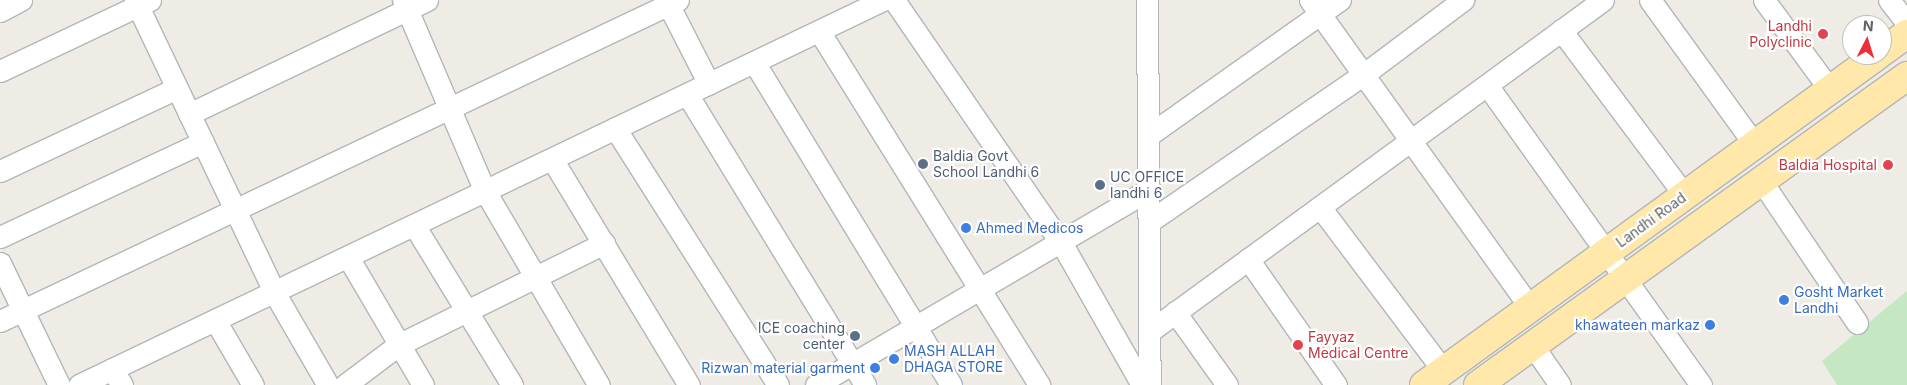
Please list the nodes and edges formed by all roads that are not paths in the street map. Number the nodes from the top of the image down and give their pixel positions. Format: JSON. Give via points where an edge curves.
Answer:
{"nodes":[{"id":1,"x":21,"y":0,"type":"edge"},
{"id":2,"x":427,"y":0,"type":"edge"},
{"id":3,"x":882,"y":0,"type":"edge"},
{"id":4,"x":894,"y":0,"type":"edge"},
{"id":5,"x":1147,"y":0,"type":"edge"},
{"id":6,"x":1340,"y":0,"type":"edge"},
{"id":7,"x":1463,"y":0,"type":"edge"},
{"id":8,"x":1602,"y":0,"type":"edge"},
{"id":9,"x":1650,"y":0,"type":"edge"},
{"id":10,"x":1764,"y":0,"type":"edge"},
{"id":11,"x":1889,"y":0,"type":"edge"},
{"id":12,"x":141,"y":2,"type":"edge"},
{"id":13,"x":671,"y":2,"type":"edge"},
{"id":14,"x":405,"y":5,"type":"edge"},
{"id":15,"x":1314,"y":8,"type":"edge"},
{"id":16,"x":0,"y":11,"type":"edge"},
{"id":17,"x":1907,"y":23,"type":"edge"},
{"id":18,"x":819,"y":30,"type":"junction"},
{"id":19,"x":1561,"y":30,"type":"junction"},
{"id":20,"x":1907,"y":34,"type":"edge"},
{"id":21,"x":1892,"y":45,"type":"edge"},
{"id":22,"x":754,"y":62,"type":"junction"},
{"id":23,"x":1864,"y":65,"type":"edge"},
{"id":24,"x":0,"y":71,"type":"edge"},
{"id":25,"x":1364,"y":74,"type":"junction"},
{"id":26,"x":1907,"y":76,"type":"edge"},
{"id":27,"x":708,"y":84,"type":"junction"},
{"id":28,"x":1487,"y":85,"type":"junction"},
{"id":29,"x":177,"y":88,"type":"junction"},
{"id":30,"x":1830,"y":90,"type":"junction"},
{"id":31,"x":688,"y":94,"type":"junction"},
{"id":32,"x":449,"y":108,"type":"junction"},
{"id":33,"x":190,"y":114,"type":"junction"},
{"id":34,"x":615,"y":128,"type":"junction"},
{"id":35,"x":1149,"y":135,"type":"junction"},
{"id":36,"x":1411,"y":140,"type":"junction"},
{"id":37,"x":203,"y":142,"type":"junction"},
{"id":38,"x":1754,"y":145,"type":"junction"},
{"id":39,"x":552,"y":159,"type":"junction"},
{"id":40,"x":0,"y":171,"type":"edge"},
{"id":41,"x":1762,"y":182,"type":"junction"},
{"id":42,"x":1150,"y":190,"type":"junction"},
{"id":43,"x":485,"y":191,"type":"junction"},
{"id":44,"x":1685,"y":196,"type":"junction"},
{"id":45,"x":1320,"y":206,"type":"junction"},
{"id":46,"x":237,"y":211,"type":"junction"},
{"id":47,"x":1150,"y":221,"type":"junction"},
{"id":48,"x":414,"y":225,"type":"junction"},
{"id":49,"x":0,"y":237,"type":"edge"},
{"id":50,"x":604,"y":243,"type":"junction"},
{"id":51,"x":1062,"y":244,"type":"junction"},
{"id":52,"x":1607,"y":252,"type":"junction"},
{"id":53,"x":348,"y":257,"type":"junction"},
{"id":54,"x":1248,"y":259,"type":"junction"},
{"id":55,"x":0,"y":263,"type":"edge"},
{"id":56,"x":533,"y":275,"type":"junction"},
{"id":57,"x":1628,"y":279,"type":"junction"},
{"id":58,"x":980,"y":291,"type":"junction"},
{"id":59,"x":274,"y":292,"type":"junction"},
{"id":60,"x":1530,"y":306,"type":"junction"},
{"id":61,"x":23,"y":310,"type":"junction"},
{"id":62,"x":468,"y":311,"type":"junction"},
{"id":63,"x":1175,"y":312,"type":"junction"},
{"id":64,"x":215,"y":320,"type":"junction"},
{"id":65,"x":0,"y":321,"type":"edge"},
{"id":66,"x":1857,"y":323,"type":"dead end"},
{"id":67,"x":916,"y":326,"type":"junction"},
{"id":68,"x":1150,"y":331,"type":"junction"},
{"id":69,"x":398,"y":345,"type":"junction"},
{"id":70,"x":1533,"y":346,"type":"junction"},
{"id":71,"x":852,"y":364,"type":"junction"},
{"id":72,"x":117,"y":377,"type":"edge"},
{"id":73,"x":1433,"y":378,"type":"edge"},
{"id":74,"x":59,"y":385,"type":"edge"},
{"id":75,"x":79,"y":385,"type":"edge"},
{"id":76,"x":253,"y":385,"type":"edge"},
{"id":77,"x":328,"y":385,"type":"edge"},
{"id":78,"x":345,"y":385,"type":"edge"},
{"id":79,"x":423,"y":385,"type":"edge"},
{"id":80,"x":512,"y":385,"type":"edge"},
{"id":81,"x":599,"y":385,"type":"edge"},
{"id":82,"x":689,"y":385,"type":"edge"},
{"id":83,"x":778,"y":385,"type":"edge"},
{"id":84,"x":816,"y":385,"type":"edge"},
{"id":85,"x":865,"y":385,"type":"edge"},
{"id":86,"x":951,"y":385,"type":"edge"},
{"id":87,"x":1039,"y":385,"type":"edge"},
{"id":88,"x":1142,"y":385,"type":"edge"},
{"id":89,"x":1150,"y":385,"type":"edge"},
{"id":90,"x":1227,"y":385,"type":"edge"},
{"id":91,"x":1336,"y":385,"type":"edge"},
{"id":92,"x":1478,"y":385,"type":"edge"},
{"id":93,"x":1560,"y":385,"type":"edge"},
{"id":94,"x":1700,"y":385,"type":"edge"}],
"edges":[{"from":1,"to":16,"type":"street"},
{"from":2,"to":14,"type":"street"},
{"from":3,"to":18,"type":"street"},
{"from":4,"to":51,"type":"street"},
{"from":5,"to":35,"type":"street"},
{"from":6,"to":15,"type":"street"},
{"from":7,"to":25,"type":"street"},
{"from":8,"to":19,"type":"street"},
{"from":9,"to":38,"type":"street"},
{"from":10,"to":30,"type":"street"},
{"from":11,"to":17,"type":"street"},
{"from":12,"to":24,"type":"street"},
{"from":12,"to":29,"type":"street"},
{"from":13,"to":27,"type":"street"},
{"from":13,"to":32,"type":"street"},
{"from":14,"to":32,"type":"street"},
{"from":14,"to":33,"type":"street"},
{"from":15,"to":25,"type":"street"},
{"from":15,"to":35,"type":"street"},
{"from":18,"to":22,"type":"street"},
{"from":18,"to":58,"type":"street"},
{"from":19,"to":28,"type":"street"},
{"from":19,"to":44,"type":"street"},
{"from":20,"to":21,"type":"main road"},
{"from":22,"to":27,"type":"street"},
{"from":22,"to":67,"type":"street"},
{"from":23,"to":30,"type":"main road","name":"Landhi Road"},
{"from":25,"to":36,"type":"street"},
{"from":25,"to":47,"type":"street"},
{"from":26,"to":41,"type":"main road"},
{"from":27,"to":31,"type":"street"},
{"from":28,"to":36,"type":"street"},
{"from":28,"to":52,"type":"street"},
{"from":29,"to":33,"type":"street"},
{"from":29,"to":40,"type":"street"},
{"from":30,"to":38,"type":"main road","name":"Landhi Road"},
{"from":31,"to":34,"type":"street"},
{"from":31,"to":71,"type":"street"},
{"from":32,"to":43,"type":"street"},
{"from":32,"to":46,"type":"street"},
{"from":33,"to":37,"type":"street"},
{"from":34,"to":39,"type":"street"},
{"from":34,"to":83,"type":"street"},
{"from":35,"to":42,"type":"street"},
{"from":36,"to":45,"type":"street"},
{"from":36,"to":60,"type":"street"},
{"from":37,"to":46,"type":"street"},
{"from":37,"to":49,"type":"street"},
{"from":38,"to":44,"type":"main road","name":"Landhi Road"},
{"from":39,"to":43,"type":"street"},
{"from":39,"to":50,"type":"street"},
{"from":41,"to":57,"type":"main road"},
{"from":41,"to":66,"type":"street"},
{"from":42,"to":47,"type":"street"},
{"from":42,"to":51,"type":"street"},
{"from":43,"to":48,"type":"street"},
{"from":43,"to":56,"type":"street"},
{"from":44,"to":52,"type":"main road","name":"Landhi Road"},
{"from":45,"to":54,"type":"street"},
{"from":45,"to":73,"type":"street"},
{"from":46,"to":59,"type":"street"},
{"from":46,"to":61,"type":"street"},
{"from":47,"to":68,"type":"street"},
{"from":48,"to":53,"type":"street"},
{"from":48,"to":62,"type":"street"},
{"from":50,"to":56,"type":"street"},
{"from":50,"to":82,"type":"street"},
{"from":51,"to":58,"type":"street"},
{"from":51,"to":88,"type":"street"},
{"from":52,"to":57,"type":"street"},
{"from":52,"to":60,"type":"main road","name":"Landhi Road"},
{"from":53,"to":59,"type":"street"},
{"from":53,"to":69,"type":"street"},
{"from":54,"to":63,"type":"street"},
{"from":54,"to":91,"type":"street"},
{"from":55,"to":61,"type":"street"},
{"from":56,"to":62,"type":"street"},
{"from":56,"to":81,"type":"street"},
{"from":57,"to":70,"type":"main road"},
{"from":57,"to":94,"type":"street"},
{"from":58,"to":67,"type":"street"},
{"from":58,"to":87,"type":"street"},
{"from":59,"to":64,"type":"street"},
{"from":59,"to":77,"type":"street"},
{"from":60,"to":73,"type":"main road","name":"Landhi Road"},
{"from":61,"to":65,"type":"street"},
{"from":61,"to":74,"type":"street"},
{"from":62,"to":69,"type":"street"},
{"from":62,"to":80,"type":"street"},
{"from":63,"to":68,"type":"street"},
{"from":63,"to":90,"type":"street"},
{"from":64,"to":72,"type":"street"},
{"from":64,"to":76,"type":"street"},
{"from":67,"to":71,"type":"street"},
{"from":67,"to":86,"type":"street"},
{"from":68,"to":89,"type":"street"},
{"from":69,"to":78,"type":"street"},
{"from":69,"to":79,"type":"street"},
{"from":70,"to":92,"type":"main road"},
{"from":70,"to":93,"type":"street"},
{"from":71,"to":84,"type":"street"},
{"from":71,"to":85,"type":"street"},
{"from":72,"to":75,"type":"street"}]}
